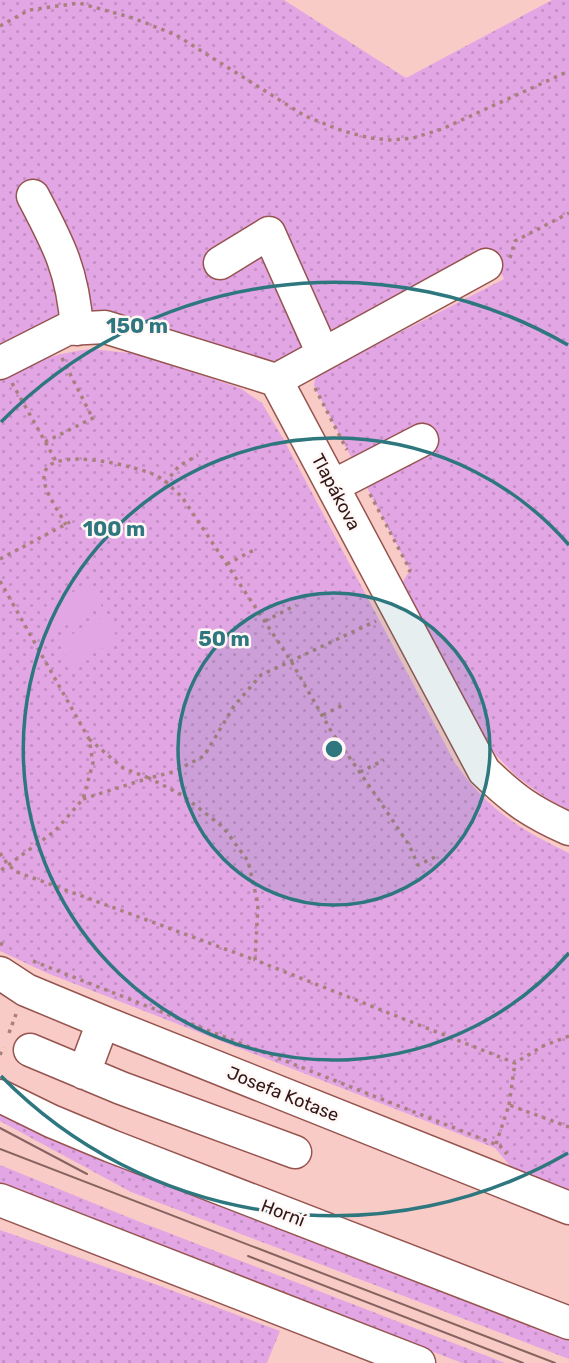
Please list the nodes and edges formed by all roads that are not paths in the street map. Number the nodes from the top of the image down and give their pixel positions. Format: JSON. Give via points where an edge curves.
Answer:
{"nodes":[{"id":1,"x":33,"y":196,"type":"dead end"},
{"id":2,"x":220,"y":263,"type":"dead end"},
{"id":3,"x":497,"y":265,"type":"road end"},
{"id":4,"x":72,"y":340,"type":"junction"},
{"id":5,"x":319,"y":368,"type":"junction"},
{"id":6,"x":4,"y":369,"type":"edge"},
{"id":7,"x":276,"y":380,"type":"junction"},
{"id":8,"x":422,"y":440,"type":"dead end"},
{"id":9,"x":346,"y":480,"type":"junction"},
{"id":10,"x":569,"y":829,"type":"edge"},
{"id":11,"x":17,"y":968,"type":"edge"},
{"id":12,"x":103,"y":1021,"type":"junction"},
{"id":13,"x":11,"y":1046,"type":"edge"},
{"id":14,"x":84,"y":1073,"type":"junction"},
{"id":15,"x":0,"y":1096,"type":"edge"},
{"id":16,"x":295,"y":1152,"type":"dead end"},
{"id":17,"x":0,"y":1200,"type":"edge"},
{"id":18,"x":569,"y":1208,"type":"edge"},
{"id":19,"x":569,"y":1324,"type":"edge"},
{"id":20,"x":419,"y":1363,"type":"edge"}],
"edges":[{"from":1,"to":4,"type":"street","via":[[61,247],[75,293]]},
{"from":2,"to":5,"type":"street","via":[[269,233]]},
{"from":3,"to":5,"type":"street"},
{"from":4,"to":6,"type":"street","via":[[66,329]]},
{"from":4,"to":7,"type":"street","via":[[105,327]]},
{"from":5,"to":7,"type":"street"},
{"from":7,"to":9,"type":"street","name":"Tlapákova"},
{"from":8,"to":9,"type":"street"},
{"from":9,"to":10,"type":"street","name":"Tlapákova","via":[[393,594],[484,771],[533,813]]},
{"from":11,"to":12,"type":"street","name":"Josefa Kotase"},
{"from":12,"to":14,"type":"street"},
{"from":12,"to":18,"type":"street","name":"Josefa Kotase"},
{"from":13,"to":14,"type":"street"},
{"from":14,"to":16,"type":"street"},
{"from":15,"to":19,"type":"street","name":"Horní","via":[[111,1146]]},
{"from":17,"to":20,"type":"street"}]}
